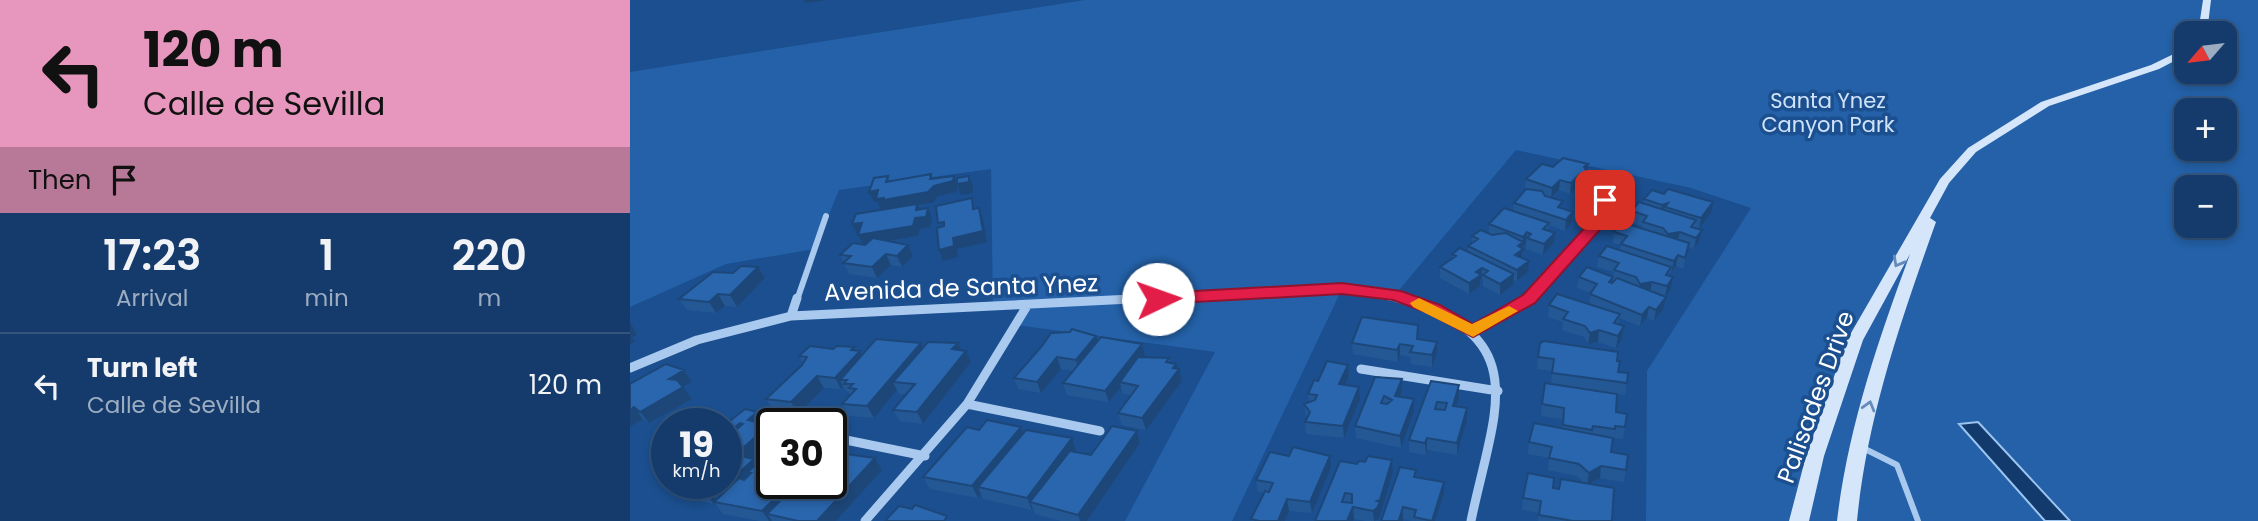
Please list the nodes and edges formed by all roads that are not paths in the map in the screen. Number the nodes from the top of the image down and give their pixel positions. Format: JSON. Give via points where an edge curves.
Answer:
{"nodes":[{"id":1,"x":2207,"y":0,"type":"edge"},
{"id":2,"x":2204,"y":21,"type":"edge"},
{"id":3,"x":2174,"y":57,"type":"edge"},
{"id":4,"x":1944,"y":181,"type":"junction"},
{"id":5,"x":1605,"y":200,"type":"dead end"},
{"id":6,"x":826,"y":216,"type":"dead end"},
{"id":7,"x":1027,"y":306,"type":"junction"},
{"id":8,"x":791,"y":316,"type":"junction"},
{"id":9,"x":1473,"y":332,"type":"junction"},
{"id":10,"x":630,"y":368,"type":"edge"},
{"id":11,"x":1361,"y":369,"type":"dead end"},
{"id":12,"x":1498,"y":390,"type":"junction"},
{"id":13,"x":967,"y":404,"type":"junction"},
{"id":14,"x":1100,"y":431,"type":"dead end"},
{"id":15,"x":847,"y":440,"type":"edge"},
{"id":16,"x":1858,"y":446,"type":"junction"},
{"id":17,"x":925,"y":456,"type":"junction"},
{"id":18,"x":865,"y":521,"type":"edge"},
{"id":19,"x":1471,"y":521,"type":"edge"},
{"id":20,"x":1799,"y":521,"type":"edge"},
{"id":21,"x":1847,"y":521,"type":"edge"},
{"id":22,"x":1918,"y":521,"type":"edge"}],
"edges":[{"from":1,"to":2,"type":"street"},
{"from":3,"to":4,"type":"street","name":"Palisades Drive","via":[[2045,104],[1972,150]]},
{"from":16,"to":4,"type":"street","name":"Palisades Drive","one_way":true,"via":[[1895,314]]},
{"from":4,"to":20,"type":"street","name":"Palisades Drive","one_way":true,"via":[[1855,340],[1815,456]]},
{"from":5,"to":9,"type":"street","via":[[1599,222],[1529,299]]},
{"from":6,"to":8,"type":"street"},
{"from":7,"to":8,"type":"street","name":"Avenida de Santa Ynez"},
{"from":7,"to":9,"type":"street","name":"Avenida de Santa Ynez","via":[[1342,289],[1395,295],[1434,309]]},
{"from":7,"to":13,"type":"street"},
{"from":8,"to":10,"type":"street","name":"Avenida de Santa Ynez","via":[[698,340]]},
{"from":9,"to":12,"type":"street","name":"Avenida de Santa Ynez","via":[[1493,362]]},
{"from":11,"to":12,"type":"street"},
{"from":12,"to":19,"type":"street","name":"Avenida de Santa Ynez"},
{"from":13,"to":14,"type":"street"},
{"from":13,"to":17,"type":"street"},
{"from":15,"to":17,"type":"street"},
{"from":16,"to":21,"type":"street","name":"Palisades Drive"},
{"from":16,"to":22,"type":"lane","via":[[1897,465]]},
{"from":17,"to":18,"type":"street"}]}
